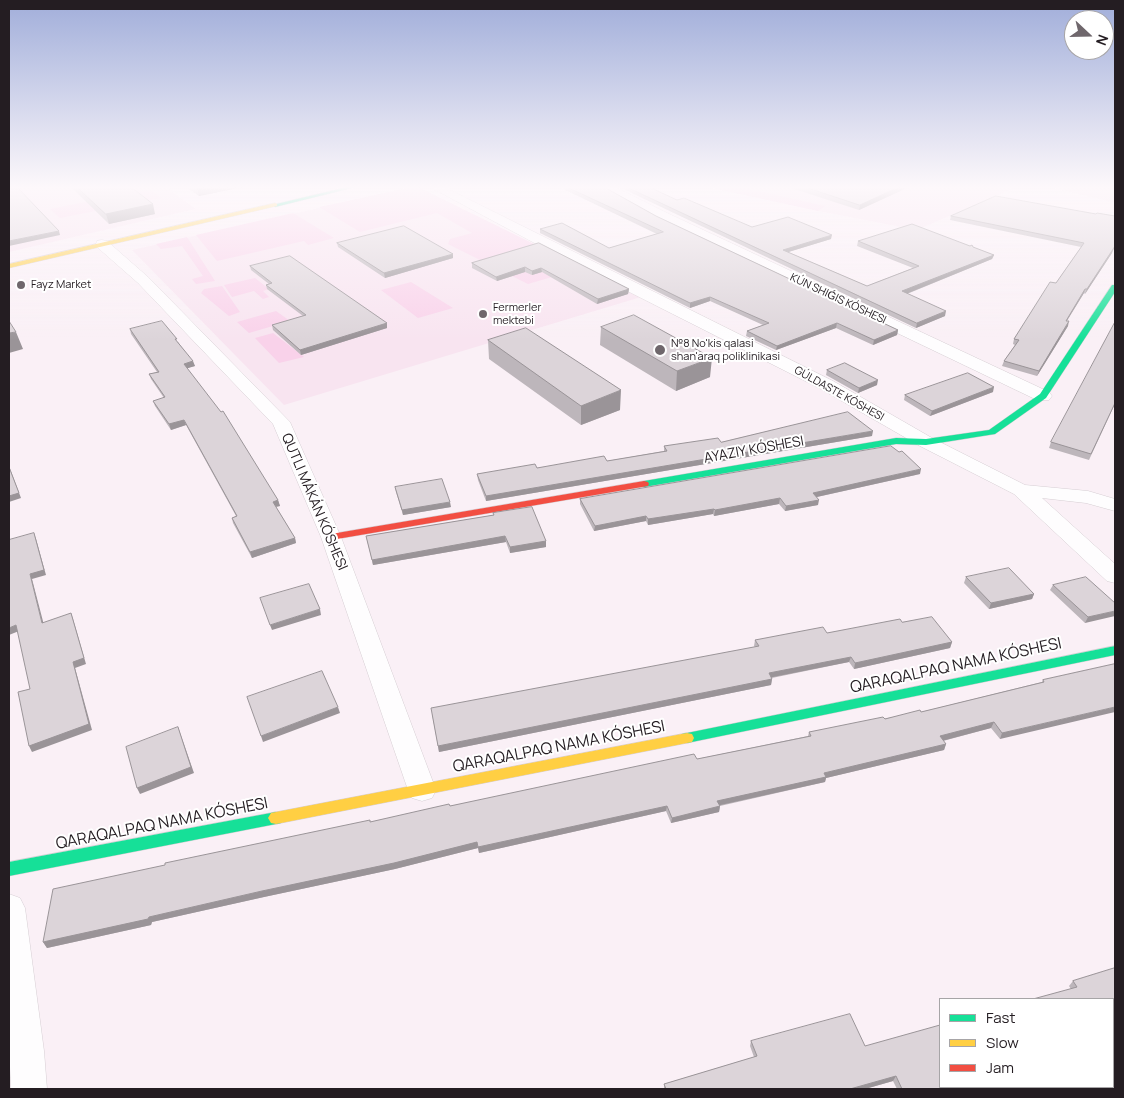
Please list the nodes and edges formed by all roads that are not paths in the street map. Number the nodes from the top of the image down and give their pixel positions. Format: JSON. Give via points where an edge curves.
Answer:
{"nodes":[{"id":1,"x":127,"y":238,"type":"edge"},
{"id":2,"x":535,"y":238,"type":"edge"},
{"id":3,"x":710,"y":238,"type":"edge"},
{"id":4,"x":102,"y":244,"type":"junction"},
{"id":5,"x":9,"y":266,"type":"edge"},
{"id":6,"x":1115,"y":287,"type":"edge"},
{"id":7,"x":1043,"y":396,"type":"junction"},
{"id":8,"x":926,"y":442,"type":"junction"},
{"id":9,"x":1021,"y":490,"type":"junction"},
{"id":10,"x":1115,"y":505,"type":"edge"},
{"id":11,"x":331,"y":537,"type":"junction"},
{"id":12,"x":1115,"y":576,"type":"edge"},
{"id":13,"x":1115,"y":650,"type":"edge"},
{"id":14,"x":422,"y":790,"type":"junction"},
{"id":15,"x":9,"y":869,"type":"edge"},
{"id":16,"x":9,"y":908,"type":"edge"},
{"id":17,"x":29,"y":1089,"type":"edge"}],
"edges":[{"from":1,"to":4,"type":"street"},
{"from":2,"to":8,"type":"street","name":"GÚLDASTE KÓSHESI","via":[[827,385]]},
{"from":3,"to":7,"type":"street"},
{"from":4,"to":5,"type":"street"},
{"from":4,"to":11,"type":"street","via":[[143,280],[280,422]]},
{"from":6,"to":7,"type":"street","name":"AYAZIY KÓSHESI"},
{"from":7,"to":8,"type":"street","name":"AYAZIY KÓSHESI","via":[[992,432]]},
{"from":8,"to":9,"type":"street","name":"GÚLDASTE KÓSHESI"},
{"from":8,"to":11,"type":"street","name":"AYAZIY KÓSHESI","via":[[896,441]]},
{"from":9,"to":10,"type":"street","via":[[1088,497]]},
{"from":9,"to":12,"type":"street","name":"GÚLDASTE KÓSHESI"},
{"from":11,"to":14,"type":"street"},
{"from":13,"to":14,"type":"street","name":"QARAQALPAQ NAMA KÓSHESI"},
{"from":14,"to":15,"type":"street","name":"QARAQALPAQ NAMA KÓSHESI"},
{"from":16,"to":17,"type":"street"}]}
